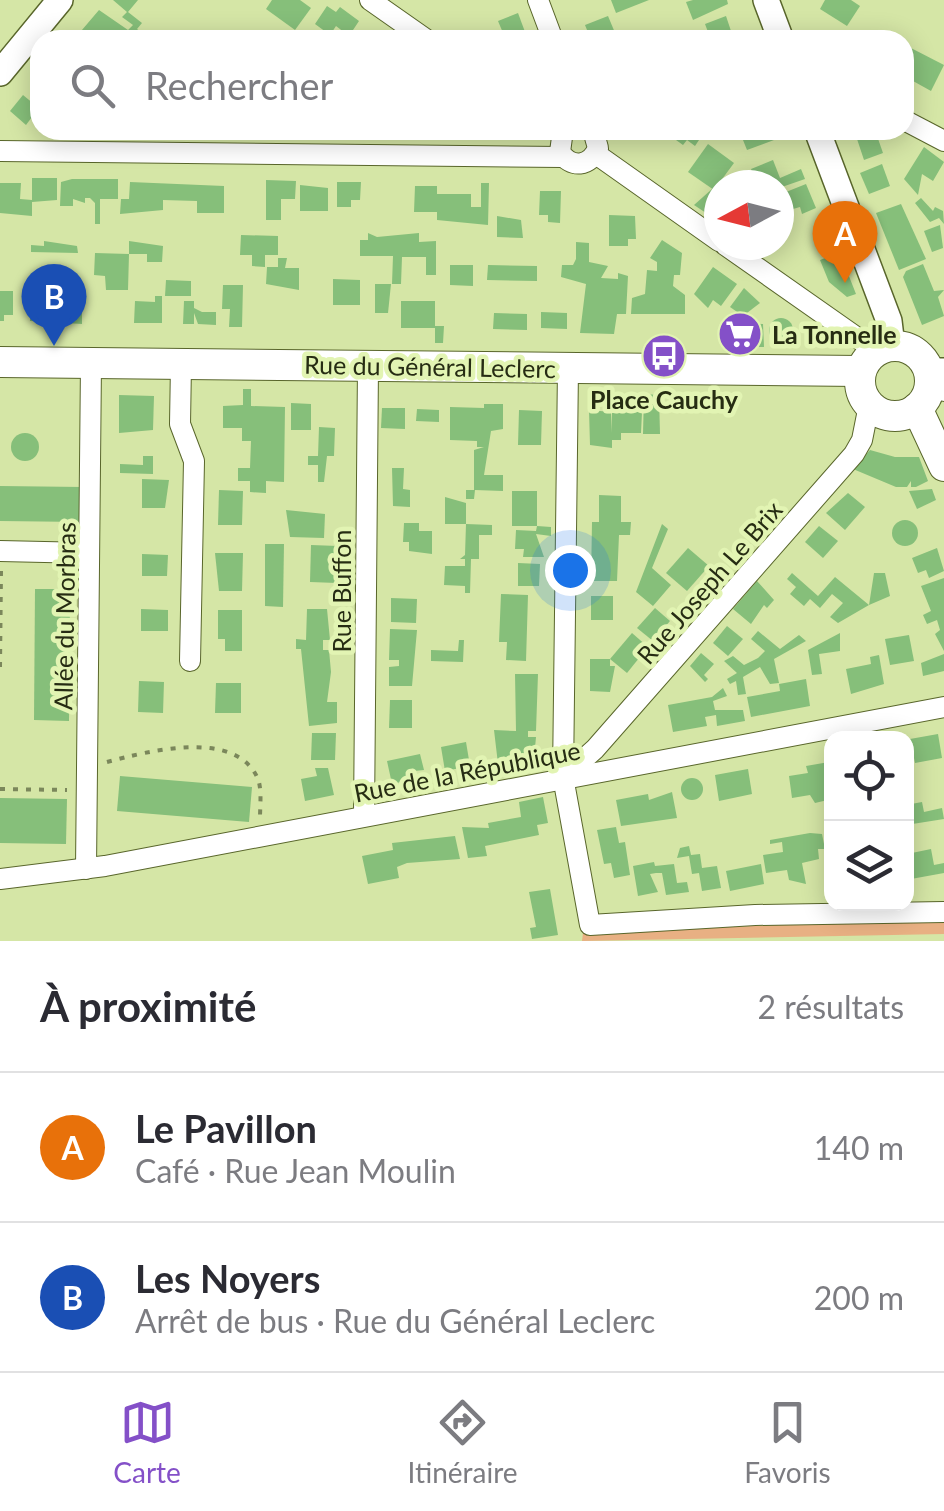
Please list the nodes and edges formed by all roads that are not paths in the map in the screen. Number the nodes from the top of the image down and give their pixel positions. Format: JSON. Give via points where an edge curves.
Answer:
{"nodes":[{"id":1,"x":60,"y":0,"type":"edge"},
{"id":2,"x":370,"y":0,"type":"edge"},
{"id":3,"x":538,"y":0,"type":"edge"},
{"id":4,"x":766,"y":0,"type":"edge"},
{"id":5,"x":35,"y":30,"type":"edge"},
{"id":6,"x":413,"y":30,"type":"edge"},
{"id":7,"x":550,"y":30,"type":"edge"},
{"id":8,"x":777,"y":30,"type":"edge"},
{"id":9,"x":30,"y":36,"type":"edge"},
{"id":10,"x":0,"y":73,"type":"edge"},
{"id":11,"x":914,"y":125,"type":"edge"},
{"id":12,"x":559,"y":140,"type":"edge"},
{"id":13,"x":598,"y":140,"type":"edge"},
{"id":14,"x":820,"y":140,"type":"edge"},
{"id":15,"x":944,"y":141,"type":"edge"},
{"id":16,"x":0,"y":150,"type":"edge"},
{"id":17,"x":596,"y":154,"type":"junction"},
{"id":18,"x":563,"y":157,"type":"junction"},
{"id":19,"x":704,"y":230,"type":"edge"},
{"id":20,"x":745,"y":260,"type":"edge"},
{"id":21,"x":876,"y":356,"type":"junction"},
{"id":22,"x":0,"y":362,"type":"edge"},
{"id":23,"x":91,"y":363,"type":"junction"},
{"id":24,"x":181,"y":364,"type":"junction"},
{"id":25,"x":368,"y":366,"type":"junction"},
{"id":26,"x":568,"y":368,"type":"junction"},
{"id":27,"x":937,"y":378,"type":"edge"},
{"id":28,"x":869,"y":405,"type":"junction"},
{"id":29,"x":917,"y":408,"type":"junction"},
{"id":30,"x":944,"y":466,"type":"edge"},
{"id":31,"x":1,"y":551,"type":"edge"},
{"id":32,"x":89,"y":553,"type":"junction"},
{"id":33,"x":190,"y":661,"type":"dead end"},
{"id":34,"x":944,"y":709,"type":"edge"},
{"id":35,"x":563,"y":777,"type":"junction"},
{"id":36,"x":364,"y":816,"type":"junction"},
{"id":37,"x":86,"y":870,"type":"junction"},
{"id":38,"x":0,"y":879,"type":"edge"},
{"id":39,"x":944,"y":912,"type":"edge"}],
"edges":[{"from":1,"to":5,"type":"street"},
{"from":2,"to":6,"type":"street"},
{"from":3,"to":7,"type":"street"},
{"from":4,"to":8,"type":"street"},
{"from":9,"to":10,"type":"street"},
{"from":11,"to":15,"type":"street"},
{"from":12,"to":18,"type":"street"},
{"from":13,"to":17,"type":"street"},
{"from":14,"to":21,"type":"street","via":[[889,321]]},
{"from":16,"to":18,"type":"street"},
{"from":17,"to":18,"type":"street","via":[[580,164]]},
{"from":17,"to":19,"type":"street"},
{"from":20,"to":21,"type":"street"},
{"from":21,"to":26,"type":"main road","name":"Rue du Général Leclerc"},
{"from":21,"to":27,"type":"main road","via":[[913,351]]},
{"from":21,"to":28,"type":"main road","via":[[860,385]]},
{"from":22,"to":23,"type":"main road","name":"Rue du Général Leclerc"},
{"from":23,"to":24,"type":"main road","name":"Rue du Général Leclerc"},
{"from":23,"to":32,"type":"street","name":"Allée du Morbras"},
{"from":24,"to":25,"type":"main road","name":"Rue du Général Leclerc"},
{"from":24,"to":33,"type":"street","via":[[180,424],[194,461]]},
{"from":25,"to":26,"type":"main road","name":"Rue du Général Leclerc"},
{"from":25,"to":36,"type":"street","name":"Rue Buffon"},
{"from":26,"to":35,"type":"street"},
{"from":27,"to":29,"type":"main road"},
{"from":28,"to":29,"type":"main road","via":[[896,416]]},
{"from":28,"to":35,"type":"street","name":"Rue Joseph Le Brix","via":[[854,454],[596,749]]},
{"from":29,"to":30,"type":"main road"},
{"from":31,"to":32,"type":"street"},
{"from":32,"to":37,"type":"street","name":"Allée du Morbras"},
{"from":34,"to":35,"type":"street","name":"Rue de la République"},
{"from":35,"to":36,"type":"street","name":"Rue de la République"},
{"from":35,"to":39,"type":"street","via":[[590,925]]},
{"from":36,"to":37,"type":"street","name":"Rue de la République"},
{"from":37,"to":38,"type":"street","name":"Rue de la République"}]}
